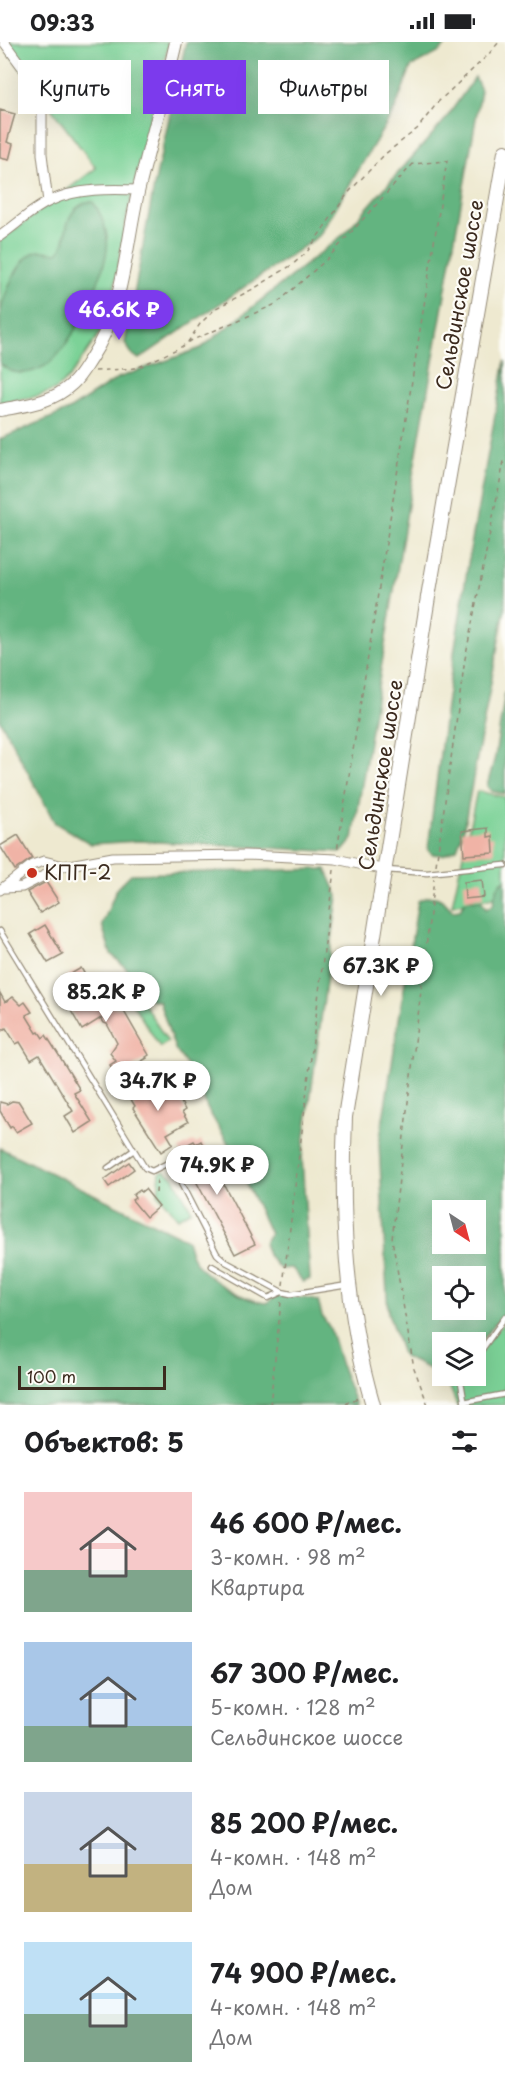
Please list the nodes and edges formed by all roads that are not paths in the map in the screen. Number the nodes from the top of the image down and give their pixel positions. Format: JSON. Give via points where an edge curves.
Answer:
{"nodes":[{"id":1,"x":4,"y":42,"type":"edge"},
{"id":2,"x":176,"y":42,"type":"edge"},
{"id":3,"x":505,"y":152,"type":"edge"},
{"id":4,"x":139,"y":190,"type":"junction"},
{"id":5,"x":48,"y":202,"type":"junction"},
{"id":6,"x":0,"y":236,"type":"edge"},
{"id":7,"x":0,"y":410,"type":"edge"},
{"id":8,"x":64,"y":866,"type":"junction"},
{"id":9,"x":505,"y":866,"type":"edge"},
{"id":10,"x":386,"y":870,"type":"junction"},
{"id":11,"x":2,"y":889,"type":"edge"},
{"id":12,"x":0,"y":931,"type":"edge"},
{"id":13,"x":134,"y":1150,"type":"junction"},
{"id":14,"x":108,"y":1168,"type":"dead end"},
{"id":15,"x":212,"y":1266,"type":"dead end"},
{"id":16,"x":349,"y":1285,"type":"junction"},
{"id":17,"x":282,"y":1292,"type":"junction"},
{"id":18,"x":505,"y":1317,"type":"edge"},
{"id":19,"x":486,"y":1344,"type":"edge"},
{"id":20,"x":461,"y":1386,"type":"edge"},
{"id":21,"x":505,"y":1394,"type":"edge"},
{"id":22,"x":371,"y":1399,"type":"edge"},
{"id":23,"x":464,"y":1403,"type":"edge"}],
"edges":[{"from":1,"to":5,"type":"street","via":[[39,90]]},
{"from":2,"to":4,"type":"street"},
{"from":3,"to":10,"type":"main road","name":"Сельдинское шоссе","via":[[429,591]]},
{"from":4,"to":5,"type":"street","via":[[84,192]]},
{"from":4,"to":7,"type":"street","via":[[115,311],[82,372],[52,398]]},
{"from":5,"to":6,"type":"street"},
{"from":8,"to":10,"type":"street","via":[[113,857],[245,855],[336,859]]},
{"from":8,"to":11,"type":"street","via":[[22,887]]},
{"from":8,"to":11,"type":"street","via":[[38,863]]},
{"from":9,"to":10,"type":"lane","via":[[435,873]]},
{"from":10,"to":16,"type":"main road","name":"Сельдинское шоссе","via":[[345,1117],[342,1185]]},
{"from":12,"to":13,"type":"lane"},
{"from":13,"to":14,"type":"lane"},
{"from":13,"to":17,"type":"lane","via":[[152,1171],[170,1162],[221,1258]]},
{"from":15,"to":17,"type":"lane","via":[[268,1298]]},
{"from":16,"to":17,"type":"lane"},
{"from":16,"to":22,"type":"main road","name":"Сельдинское шоссе"},
{"from":18,"to":19,"type":"lane"},
{"from":20,"to":23,"type":"lane"},
{"from":21,"to":23,"type":"lane"}]}
